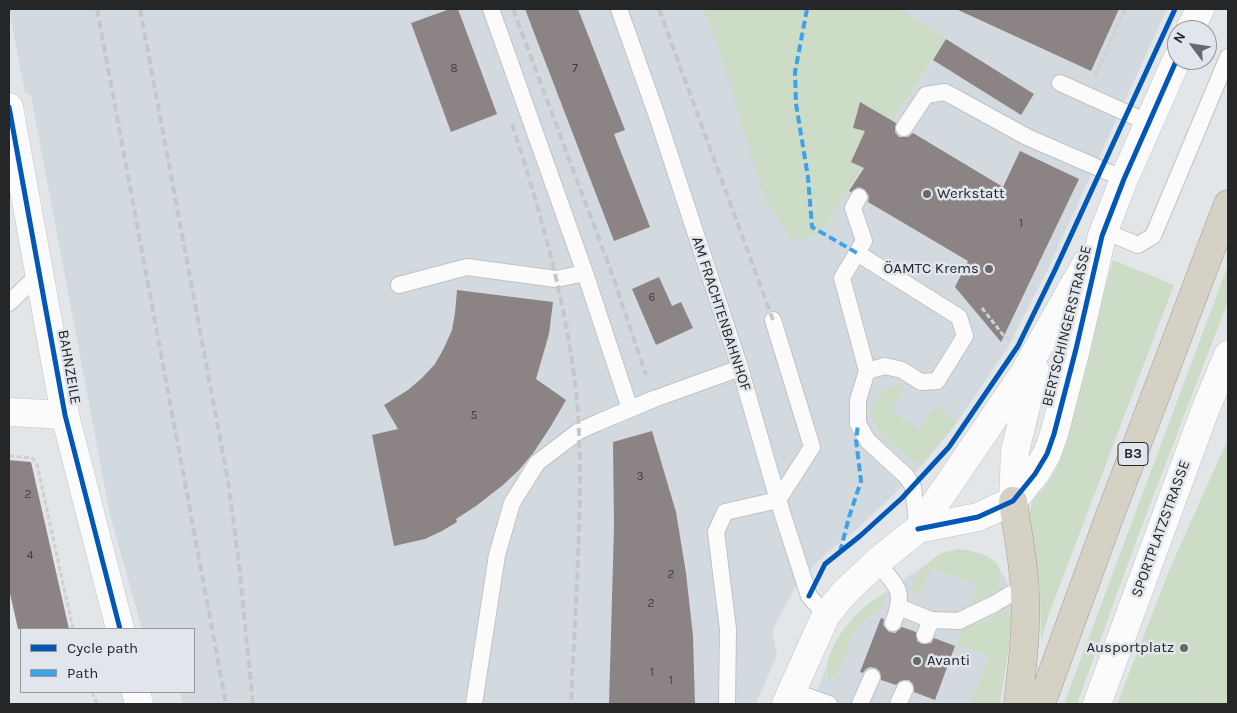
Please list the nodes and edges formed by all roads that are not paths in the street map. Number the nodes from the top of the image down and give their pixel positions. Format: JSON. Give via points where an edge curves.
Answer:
{"nodes":[{"id":1,"x":491,"y":9,"type":"edge"},
{"id":2,"x":619,"y":9,"type":"edge"},
{"id":3,"x":1228,"y":57,"type":"edge"},
{"id":4,"x":1172,"y":70,"type":"edge"},
{"id":5,"x":1060,"y":83,"type":"dead end"},
{"id":6,"x":9,"y":107,"type":"edge"},
{"id":7,"x":1149,"y":123,"type":"junction"},
{"id":8,"x":904,"y":128,"type":"dead end"},
{"id":9,"x":1112,"y":175,"type":"junction"},
{"id":10,"x":859,"y":197,"type":"dead end"},
{"id":11,"x":1228,"y":204,"type":"edge"},
{"id":12,"x":1103,"y":233,"type":"junction"},
{"id":13,"x":857,"y":253,"type":"junction"},
{"id":14,"x":585,"y":273,"type":"junction"},
{"id":15,"x":39,"y":274,"type":"junction"},
{"id":16,"x":398,"y":285,"type":"dead end"},
{"id":17,"x":9,"y":303,"type":"edge"},
{"id":18,"x":773,"y":320,"type":"dead end"},
{"id":19,"x":1042,"y":342,"type":"junction"},
{"id":20,"x":1228,"y":355,"type":"edge"},
{"id":21,"x":740,"y":368,"type":"junction"},
{"id":22,"x":866,"y":371,"type":"junction"},
{"id":23,"x":630,"y":409,"type":"junction"},
{"id":24,"x":9,"y":412,"type":"edge"},
{"id":25,"x":65,"y":415,"type":"junction"},
{"id":26,"x":778,"y":500,"type":"junction"},
{"id":27,"x":1013,"y":501,"type":"junction"},
{"id":28,"x":918,"y":529,"type":"junction"},
{"id":29,"x":877,"y":562,"type":"junction"},
{"id":30,"x":1025,"y":590,"type":"junction"},
{"id":31,"x":899,"y":607,"type":"junction"},
{"id":32,"x":826,"y":615,"type":"junction"},
{"id":33,"x":893,"y":623,"type":"dead end"},
{"id":34,"x":120,"y":628,"type":"edge"},
{"id":35,"x":872,"y":677,"type":"dead end"},
{"id":36,"x":904,"y":689,"type":"dead end"},
{"id":37,"x":789,"y":697,"type":"edge"},
{"id":38,"x":474,"y":704,"type":"edge"},
{"id":39,"x":728,"y":704,"type":"edge"},
{"id":40,"x":828,"y":704,"type":"edge"},
{"id":41,"x":860,"y":704,"type":"edge"},
{"id":42,"x":898,"y":704,"type":"edge"},
{"id":43,"x":1018,"y":704,"type":"edge"},
{"id":44,"x":1041,"y":704,"type":"edge"},
{"id":45,"x":1097,"y":704,"type":"edge"}],
"edges":[{"from":1,"to":14,"type":"lane"},
{"from":2,"to":21,"type":"lane","name":"AM FRACHTENBAHNHOF"},
{"from":3,"to":12,"type":"lane","via":[[1153,236],[1138,245]]},
{"from":4,"to":7,"type":"street","name":"BERTSCHINGERSTRASSE"},
{"from":5,"to":7,"type":"lane"},
{"from":6,"to":15,"type":"street","name":"BAHNZEILE"},
{"from":7,"to":9,"type":"street","name":"BERTSCHINGERSTRASSE"},
{"from":8,"to":9,"type":"lane","via":[[926,95],[945,92],[1027,137]]},
{"from":9,"to":12,"type":"street","name":"BERTSCHINGERSTRASSE"},
{"from":10,"to":13,"type":"lane","via":[[853,208],[864,242]]},
{"from":11,"to":44,"type":"highway","number":"B3"},
{"from":12,"to":19,"type":"street","name":"BERTSCHINGERSTRASSE"},
{"from":12,"to":27,"type":"street","name":"BERTSCHINGERSTRASSE","via":[[1054,434],[1035,474]]},
{"from":13,"to":22,"type":"lane","via":[[842,278]]},
{"from":13,"to":22,"type":"lane","via":[[959,317],[965,336],[937,381],[921,382],[902,370],[886,366]]},
{"from":14,"to":16,"type":"lane","via":[[556,278],[467,267]]},
{"from":14,"to":23,"type":"lane"},
{"from":15,"to":17,"type":"lane"},
{"from":15,"to":25,"type":"street","name":"BAHNZEILE"},
{"from":18,"to":26,"type":"lane","via":[[812,447]]},
{"from":19,"to":27,"type":"street","name":"BERTSCHINGERSTRASSE","via":[[1015,451]]},
{"from":19,"to":28,"type":"street","name":"BERTSCHINGERSTRASSE"},
{"from":20,"to":45,"type":"street","name":"SPORTPLATZSTRASSE"},
{"from":21,"to":23,"type":"lane"},
{"from":21,"to":26,"type":"lane","name":"AM FRACHTENBAHNHOF"},
{"from":22,"to":28,"type":"lane","via":[[858,400],[858,424],[868,440],[907,477],[913,487]]},
{"from":23,"to":38,"type":"lane","via":[[579,432],[537,463],[512,503],[497,555]]},
{"from":24,"to":25,"type":"street"},
{"from":25,"to":34,"type":"street","name":"BAHNZEILE"},
{"from":26,"to":32,"type":"lane","name":"AM FRACHTENBAHNHOF","via":[[808,596]]},
{"from":26,"to":39,"type":"lane","via":[[725,512],[716,532],[728,629]]},
{"from":27,"to":28,"type":"street","name":"BERTSCHINGERSTRASSE","via":[[978,517]]},
{"from":27,"to":30,"type":"highway"},
{"from":28,"to":29,"type":"street","name":"BERTSCHINGERSTRASSE"},
{"from":29,"to":31,"type":"lane","via":[[900,592]]},
{"from":29,"to":32,"type":"street","name":"BERTSCHINGERSTRASSE"},
{"from":30,"to":31,"type":"lane","via":[[960,621],[928,628]]},
{"from":30,"to":43,"type":"highway"},
{"from":31,"to":33,"type":"lane"},
{"from":32,"to":37,"type":"street","name":"BERTSCHINGERSTRASSE"},
{"from":35,"to":41,"type":"lane"},
{"from":36,"to":42,"type":"lane"},
{"from":37,"to":40,"type":"lane"}]}
